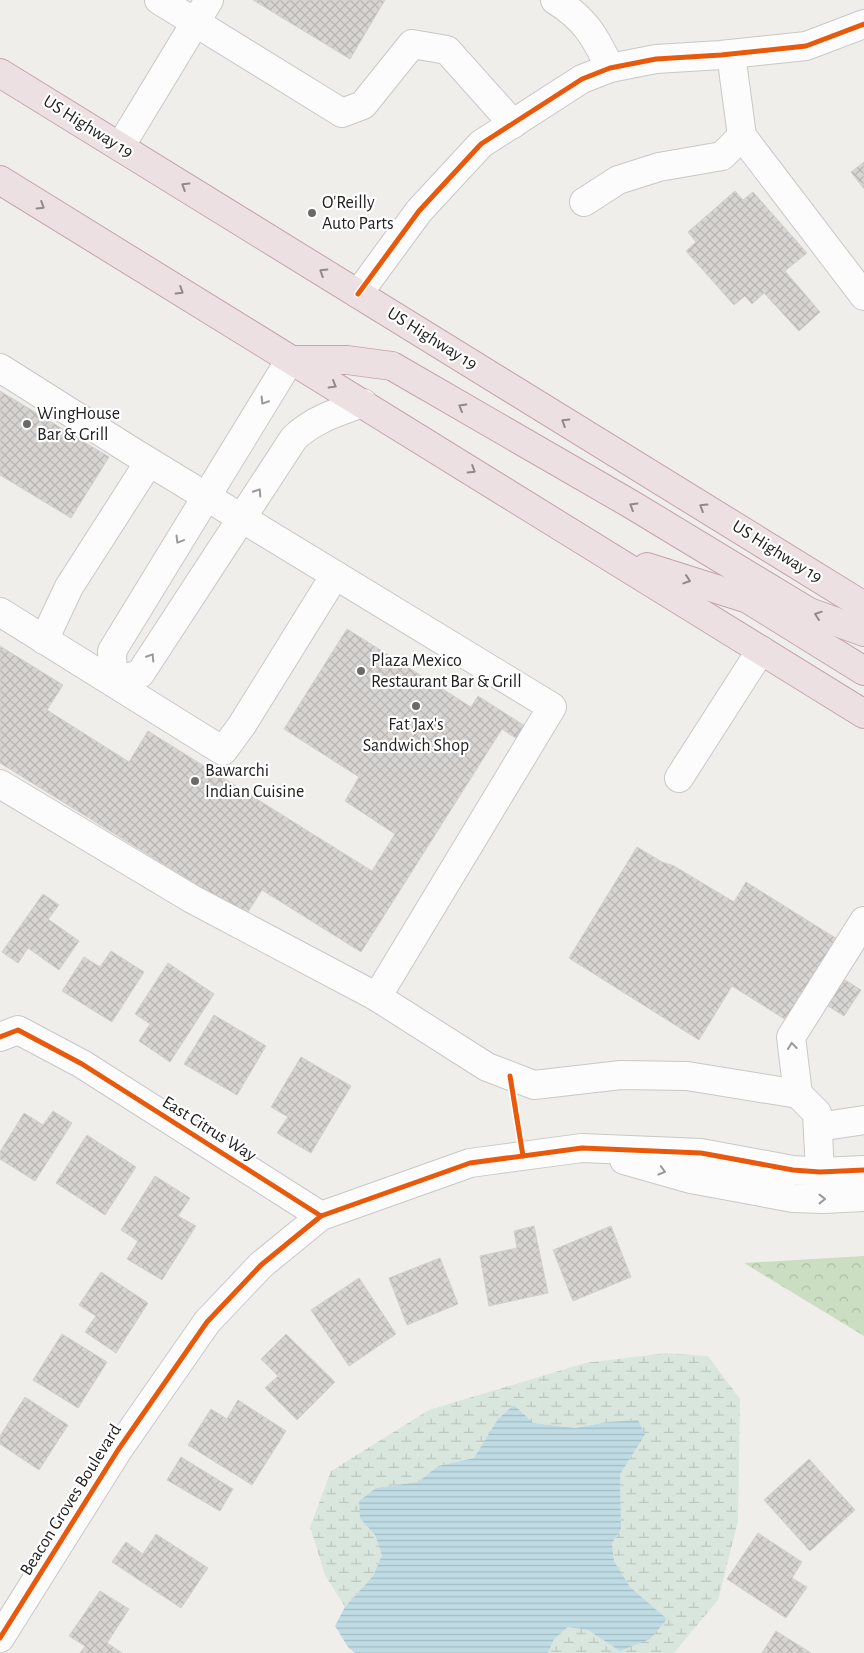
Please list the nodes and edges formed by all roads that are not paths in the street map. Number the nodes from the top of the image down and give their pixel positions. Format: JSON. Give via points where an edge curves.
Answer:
{"nodes":[{"id":1,"x":158,"y":0,"type":"edge"},
{"id":2,"x":209,"y":0,"type":"edge"},
{"id":3,"x":568,"y":4,"type":"edge"},
{"id":4,"x":194,"y":22,"type":"junction"},
{"id":5,"x":864,"y":24,"type":"edge"},
{"id":6,"x":731,"y":54,"type":"junction"},
{"id":7,"x":610,"y":68,"type":"junction"},
{"id":8,"x":0,"y":73,"type":"edge"},
{"id":9,"x":513,"y":124,"type":"junction"},
{"id":10,"x":742,"y":136,"type":"junction"},
{"id":11,"x":120,"y":147,"type":"junction"},
{"id":12,"x":0,"y":180,"type":"edge"},
{"id":13,"x":584,"y":202,"type":"dead end"},
{"id":14,"x":358,"y":294,"type":"junction"},
{"id":15,"x":864,"y":296,"type":"edge"},
{"id":16,"x":290,"y":360,"type":"junction"},
{"id":17,"x":0,"y":368,"type":"edge"},
{"id":18,"x":363,"y":403,"type":"junction"},
{"id":19,"x":149,"y":462,"type":"junction"},
{"id":20,"x":206,"y":496,"type":"junction"},
{"id":21,"x":241,"y":518,"type":"junction"},
{"id":22,"x":608,"y":555,"type":"junction"},
{"id":23,"x":335,"y":575,"type":"junction"},
{"id":24,"x":864,"y":606,"type":"edge"},
{"id":25,"x":0,"y":612,"type":"edge"},
{"id":26,"x":864,"y":632,"type":"edge"},
{"id":27,"x":44,"y":640,"type":"junction"},
{"id":28,"x":761,"y":650,"type":"junction"},
{"id":29,"x":864,"y":671,"type":"edge"},
{"id":30,"x":112,"y":682,"type":"junction"},
{"id":31,"x":864,"y":714,"type":"edge"},
{"id":32,"x":679,"y":778,"type":"dead end"},
{"id":33,"x":0,"y":784,"type":"edge"},
{"id":34,"x":864,"y":921,"type":"edge"},
{"id":35,"x":379,"y":998,"type":"junction"},
{"id":36,"x":0,"y":1037,"type":"edge"},
{"id":37,"x":798,"y":1094,"type":"junction"},
{"id":38,"x":864,"y":1120,"type":"edge"},
{"id":39,"x":818,"y":1127,"type":"junction"},
{"id":40,"x":582,"y":1148,"type":"junction"},
{"id":41,"x":864,"y":1170,"type":"edge"},
{"id":42,"x":820,"y":1172,"type":"junction"},
{"id":43,"x":864,"y":1197,"type":"edge"},
{"id":44,"x":321,"y":1216,"type":"junction"},
{"id":45,"x":0,"y":1638,"type":"edge"}],
"edges":[{"from":1,"to":4,"type":"street"},
{"from":2,"to":4,"type":"street"},
{"from":3,"to":7,"type":"street","via":[[596,40]]},
{"from":4,"to":9,"type":"street","via":[[342,113],[363,104],[412,44],[447,50]]},
{"from":4,"to":11,"type":"street"},
{"from":5,"to":6,"type":"street","via":[[806,46]]},
{"from":6,"to":7,"type":"street","via":[[656,59]]},
{"from":6,"to":10,"type":"street"},
{"from":7,"to":9,"type":"street","via":[[582,79]]},
{"from":8,"to":11,"type":"highway","name":"US Highway 19"},
{"from":9,"to":14,"type":"street","via":[[481,144],[418,210]]},
{"from":10,"to":13,"type":"street","via":[[722,156],[659,167],[618,180]]},
{"from":10,"to":15,"type":"street"},
{"from":14,"to":11,"type":"highway","name":"US Highway 19","one_way":true},
{"from":12,"to":16,"type":"highway","one_way":true},
{"from":24,"to":14,"type":"highway","name":"US Highway 19","one_way":true},
{"from":16,"to":18,"type":"highway","one_way":true},
{"from":16,"to":20,"type":"street","one_way":true},
{"from":26,"to":16,"type":"highway","one_way":true,"via":[[809,612],[630,503],[392,366],[347,360]]},
{"from":17,"to":19,"type":"street"},
{"from":21,"to":18,"type":"street","one_way":true,"via":[[300,432],[323,417]]},
{"from":18,"to":22,"type":"highway","one_way":true},
{"from":19,"to":20,"type":"street"},
{"from":19,"to":27,"type":"street","via":[[69,587]]},
{"from":20,"to":21,"type":"street"},
{"from":20,"to":30,"type":"street","one_way":true,"via":[[112,651]]},
{"from":21,"to":23,"type":"street"},
{"from":30,"to":21,"type":"street","one_way":true,"via":[[140,674]]},
{"from":22,"to":28,"type":"highway"},
{"from":22,"to":29,"type":"highway","one_way":true,"via":[[748,600]]},
{"from":23,"to":30,"type":"street","via":[[223,751]]},
{"from":23,"to":35,"type":"street","via":[[552,707]]},
{"from":25,"to":27,"type":"street"},
{"from":27,"to":30,"type":"street"},
{"from":28,"to":31,"type":"highway"},
{"from":28,"to":32,"type":"street"},
{"from":33,"to":35,"type":"street","via":[[192,899]]},
{"from":37,"to":34,"type":"street","one_way":true,"via":[[791,1037]]},
{"from":35,"to":37,"type":"street","via":[[486,1066],[534,1085],[622,1075],[687,1076]]},
{"from":36,"to":44,"type":"street","name":"East Citrus Way","via":[[18,1030],[82,1064]]},
{"from":37,"to":39,"type":"street","via":[[817,1113]]},
{"from":38,"to":39,"type":"street"},
{"from":39,"to":42,"type":"street"},
{"from":40,"to":42,"type":"street","name":"Beacon Groves Boulevard","via":[[701,1153]]},
{"from":40,"to":43,"type":"street","name":"Beacon Groves Boulevard","one_way":true,"via":[[691,1179],[794,1198]]},
{"from":40,"to":44,"type":"street","name":"Beacon Groves Boulevard","via":[[470,1163]]},
{"from":41,"to":42,"type":"street","name":"Beacon Groves Boulevard"},
{"from":44,"to":45,"type":"street","name":"Beacon Groves Boulevard","via":[[261,1266],[207,1322],[118,1450]]}]}
